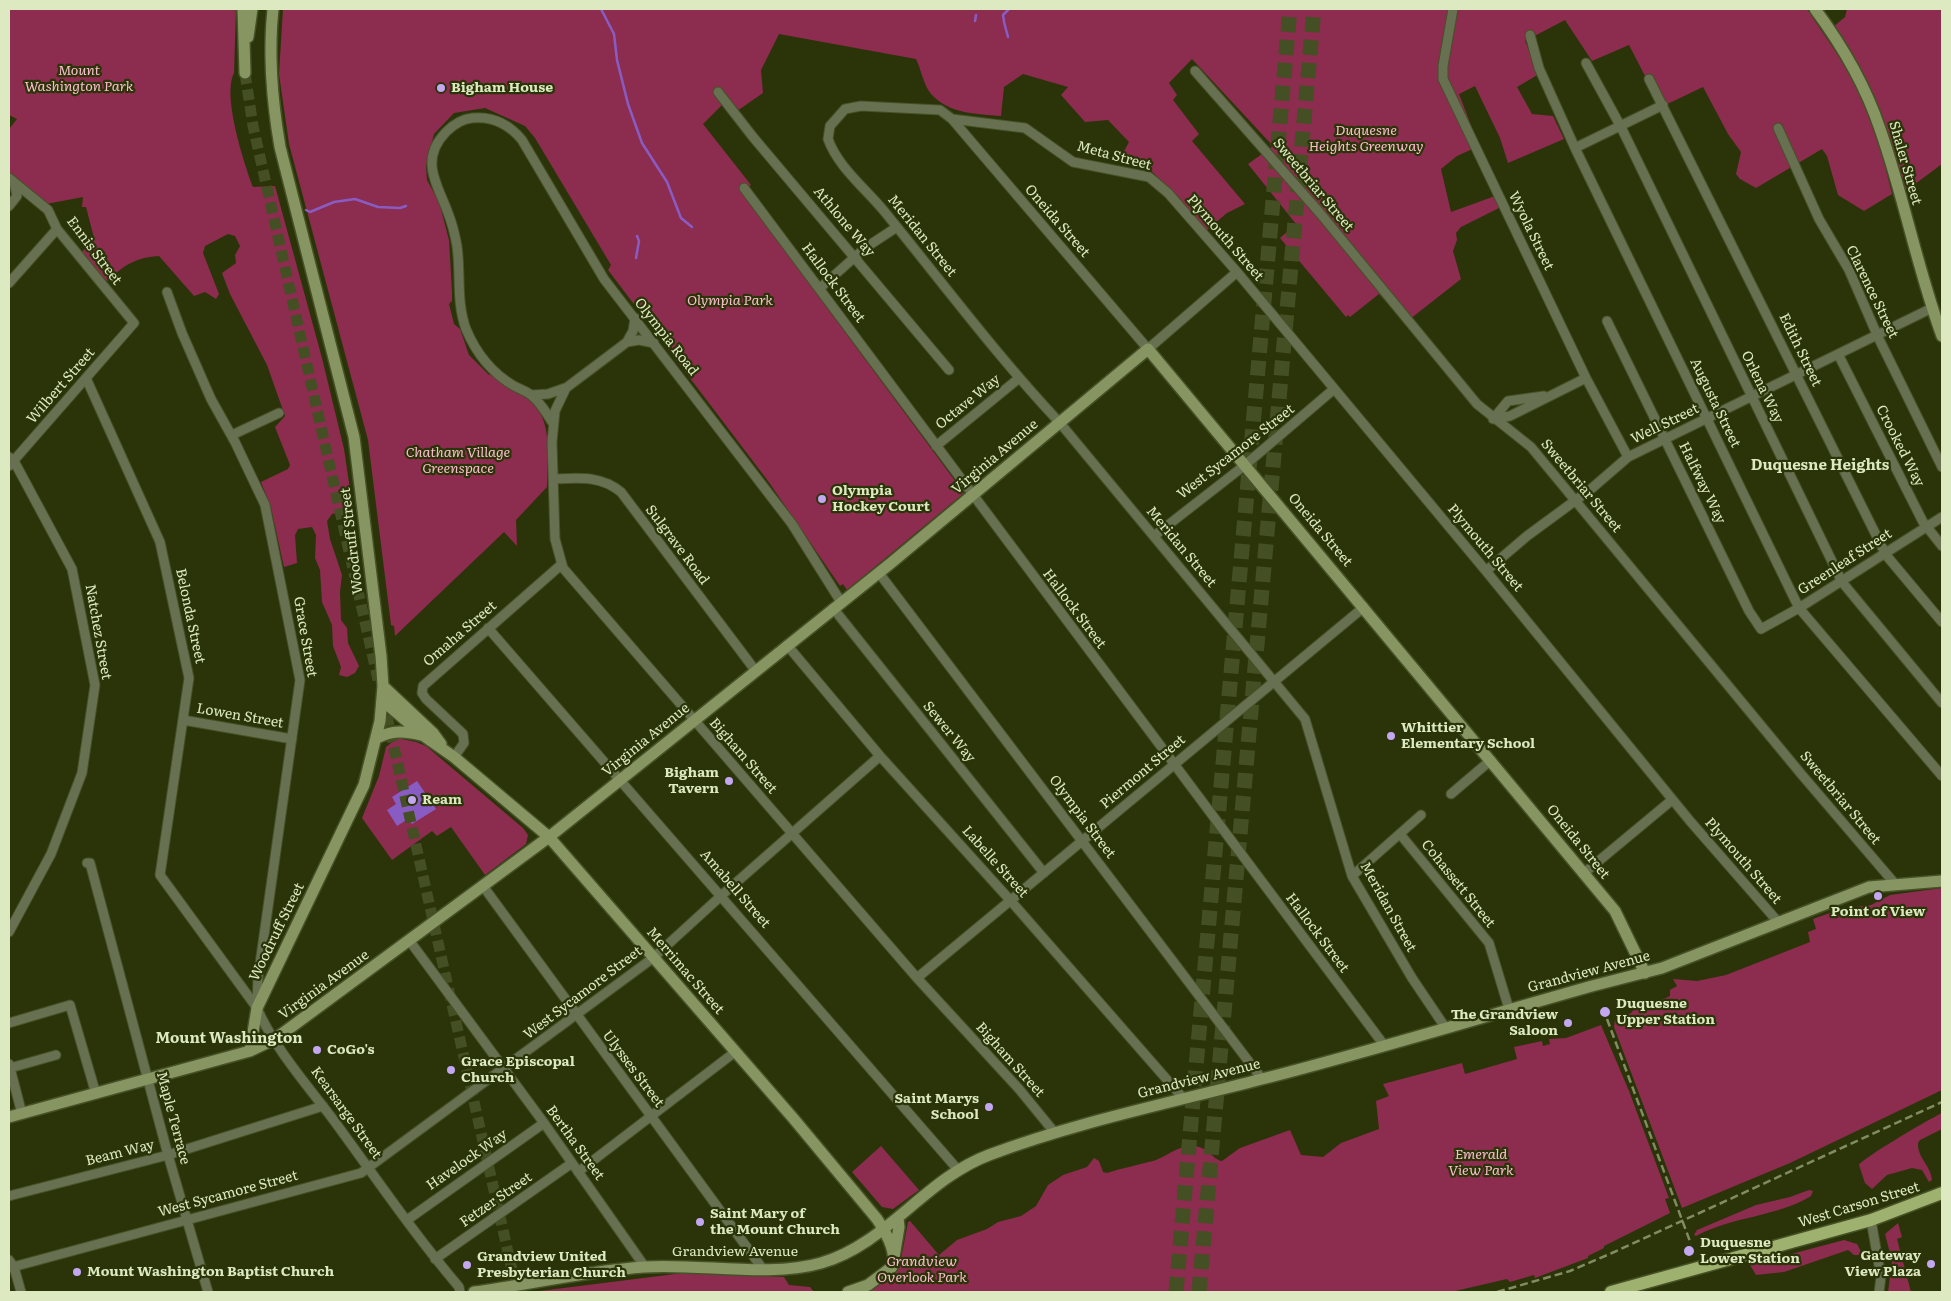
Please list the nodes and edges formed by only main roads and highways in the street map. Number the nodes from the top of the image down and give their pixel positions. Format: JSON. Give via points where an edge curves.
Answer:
{"nodes":[{"id":1,"x":1942,"y":1194,"type":"edge"},
{"id":2,"x":1611,"y":1292,"type":"edge"}],
"edges":[{"from":1,"to":2,"type":"main road","name":"West Carson Street","via":[[1870,1220]]}]}
